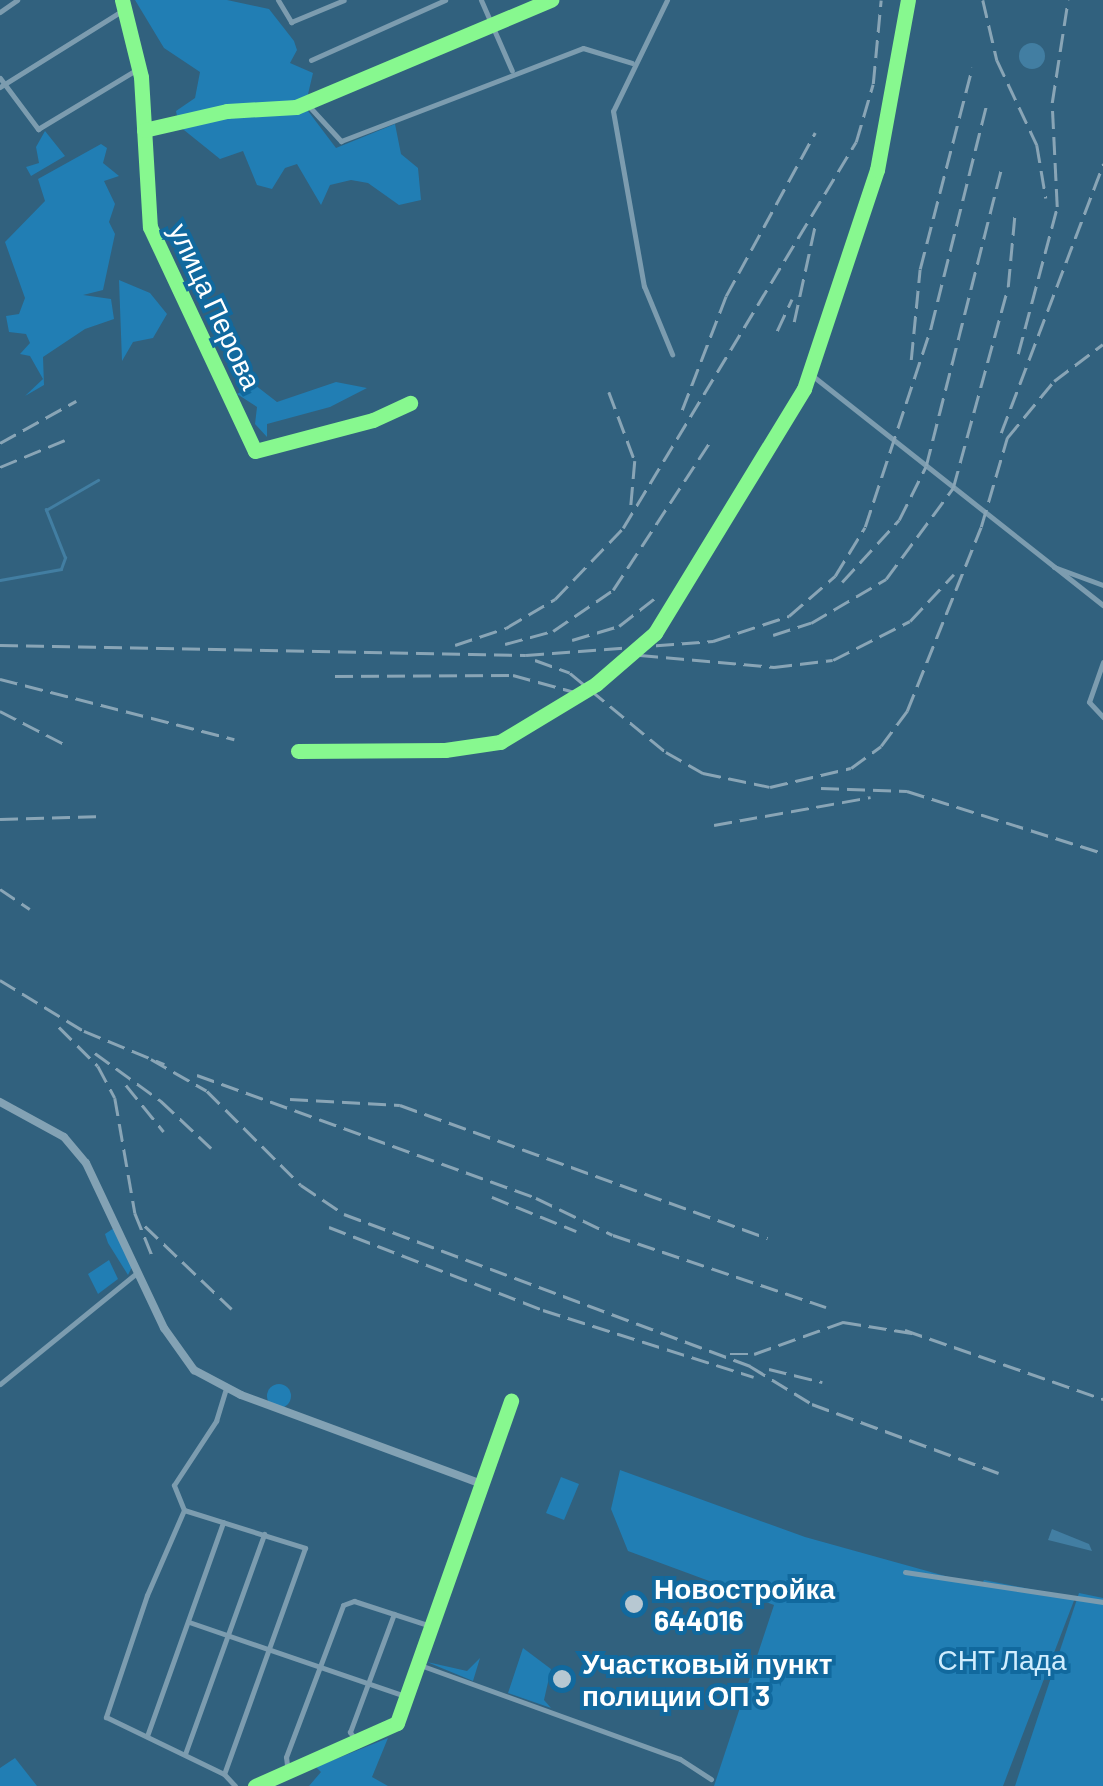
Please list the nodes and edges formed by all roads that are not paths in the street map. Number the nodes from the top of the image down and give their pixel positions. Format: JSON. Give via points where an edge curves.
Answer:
{"nodes":[{"id":1,"x":17,"y":0,"type":"edge"},
{"id":2,"x":278,"y":0,"type":"edge"},
{"id":3,"x":344,"y":0,"type":"edge"},
{"id":4,"x":446,"y":0,"type":"edge"},
{"id":5,"x":481,"y":0,"type":"edge"},
{"id":6,"x":551,"y":0,"type":"edge"},
{"id":7,"x":667,"y":0,"type":"edge"},
{"id":8,"x":908,"y":0,"type":"edge"},
{"id":9,"x":124,"y":4,"type":"edge"},
{"id":10,"x":0,"y":12,"type":"edge"},
{"id":11,"x":492,"y":25,"type":"junction"},
{"id":12,"x":311,"y":60,"type":"dead end"},
{"id":13,"x":632,"y":63,"type":"junction"},
{"id":14,"x":139,"y":68,"type":"junction"},
{"id":15,"x":512,"y":71,"type":"junction"},
{"id":16,"x":1,"y":83,"type":"edge"},
{"id":17,"x":306,"y":103,"type":"junction"},
{"id":18,"x":144,"y":130,"type":"junction"},
{"id":19,"x":672,"y":354,"type":"dead end"},
{"id":20,"x":808,"y":372,"type":"junction"},
{"id":21,"x":410,"y":403,"type":"dead end"},
{"id":22,"x":255,"y":451,"type":"joint"},
{"id":23,"x":1052,"y":566,"type":"junction"},
{"id":24,"x":1103,"y":584,"type":"edge"},
{"id":25,"x":1103,"y":605,"type":"edge"},
{"id":26,"x":1103,"y":662,"type":"edge"},
{"id":27,"x":1103,"y":717,"type":"edge"},
{"id":28,"x":298,"y":751,"type":"dead end"},
{"id":29,"x":0,"y":1102,"type":"edge"},
{"id":30,"x":138,"y":1272,"type":"junction"},
{"id":31,"x":0,"y":1384,"type":"edge"},
{"id":32,"x":226,"y":1389,"type":"junction"},
{"id":33,"x":511,"y":1401,"type":"dead end"},
{"id":34,"x":479,"y":1480,"type":"junction"},
{"id":35,"x":184,"y":1510,"type":"junction"},
{"id":36,"x":222,"y":1522,"type":"junction"},
{"id":37,"x":264,"y":1534,"type":"junction"},
{"id":38,"x":906,"y":1572,"type":"dead end"},
{"id":39,"x":1103,"y":1602,"type":"edge"},
{"id":40,"x":394,"y":1614,"type":"junction"},
{"id":41,"x":189,"y":1622,"type":"junction"},
{"id":42,"x":433,"y":1627,"type":"junction"},
{"id":43,"x":228,"y":1636,"type":"junction"},
{"id":44,"x":268,"y":1649,"type":"junction"},
{"id":45,"x":420,"y":1665,"type":"junction"},
{"id":46,"x":318,"y":1667,"type":"junction"},
{"id":47,"x":369,"y":1684,"type":"junction"},
{"id":48,"x":409,"y":1697,"type":"junction"},
{"id":49,"x":147,"y":1736,"type":"junction"},
{"id":50,"x":359,"y":1744,"type":"junction"},
{"id":51,"x":185,"y":1754,"type":"junction"},
{"id":52,"x":288,"y":1772,"type":"junction"},
{"id":53,"x":224,"y":1774,"type":"junction"},
{"id":54,"x":711,"y":1779,"type":"dead end"},
{"id":55,"x":235,"y":1786,"type":"edge"},
{"id":56,"x":255,"y":1786,"type":"edge"}],
"edges":[{"from":1,"to":10,"type":"street"},
{"from":2,"to":3,"type":"street","via":[[291,22]]},
{"from":4,"to":12,"type":"street"},
{"from":5,"to":11,"type":"street"},
{"from":6,"to":11,"type":"street"},
{"from":7,"to":13,"type":"street"},
{"from":8,"to":20,"type":"street","via":[[877,170]]},
{"from":9,"to":14,"type":"street","name":"улица Перова"},
{"from":9,"to":16,"type":"street"},
{"from":11,"to":15,"type":"street"},
{"from":11,"to":17,"type":"street"},
{"from":13,"to":15,"type":"street","via":[[588,47]]},
{"from":13,"to":19,"type":"street","via":[[613,103],[617,149],[644,286]]},
{"from":14,"to":16,"type":"street","via":[[38,129]]},
{"from":14,"to":18,"type":"street","name":"улица Перова"},
{"from":15,"to":17,"type":"street","via":[[342,140]]},
{"from":17,"to":18,"type":"street","via":[[227,111]]},
{"from":18,"to":22,"type":"street","name":"улица Перова","via":[[154,237]]},
{"from":20,"to":23,"type":"street"},
{"from":20,"to":28,"type":"street","via":[[777,441],[655,633],[606,678],[500,742],[446,750]]},
{"from":21,"to":22,"type":"street","via":[[373,420]]},
{"from":23,"to":24,"type":"street"},
{"from":23,"to":25,"type":"street"},
{"from":26,"to":27,"type":"street","via":[[1089,702]]},
{"from":29,"to":30,"type":"street","via":[[76,1149]]},
{"from":30,"to":31,"type":"street"},
{"from":30,"to":32,"type":"street","via":[[177,1352]]},
{"from":32,"to":34,"type":"street"},
{"from":32,"to":35,"type":"street","via":[[216,1421],[174,1484]]},
{"from":33,"to":34,"type":"street"},
{"from":34,"to":42,"type":"street"},
{"from":35,"to":36,"type":"street"},
{"from":35,"to":49,"type":"street","via":[[106,1717]]},
{"from":36,"to":37,"type":"street"},
{"from":36,"to":41,"type":"street"},
{"from":37,"to":43,"type":"street"},
{"from":37,"to":44,"type":"street","via":[[304,1548]]},
{"from":38,"to":39,"type":"street"},
{"from":40,"to":42,"type":"street"},
{"from":40,"to":46,"type":"street","via":[[354,1600],[337,1615]]},
{"from":40,"to":47,"type":"street"},
{"from":41,"to":43,"type":"street"},
{"from":41,"to":49,"type":"street"},
{"from":42,"to":45,"type":"street"},
{"from":43,"to":44,"type":"street"},
{"from":43,"to":51,"type":"street"},
{"from":44,"to":46,"type":"street"},
{"from":44,"to":53,"type":"street"},
{"from":45,"to":48,"type":"street"},
{"from":45,"to":54,"type":"street","via":[[680,1759]]},
{"from":46,"to":47,"type":"street"},
{"from":46,"to":52,"type":"street","via":[[286,1757]]},
{"from":47,"to":48,"type":"street"},
{"from":47,"to":50,"type":"street","via":[[350,1732]]},
{"from":48,"to":50,"type":"street","via":[[389,1731]]},
{"from":49,"to":51,"type":"street"},
{"from":50,"to":52,"type":"street"},
{"from":51,"to":53,"type":"street"},
{"from":52,"to":56,"type":"street"},
{"from":53,"to":55,"type":"street"}]}
